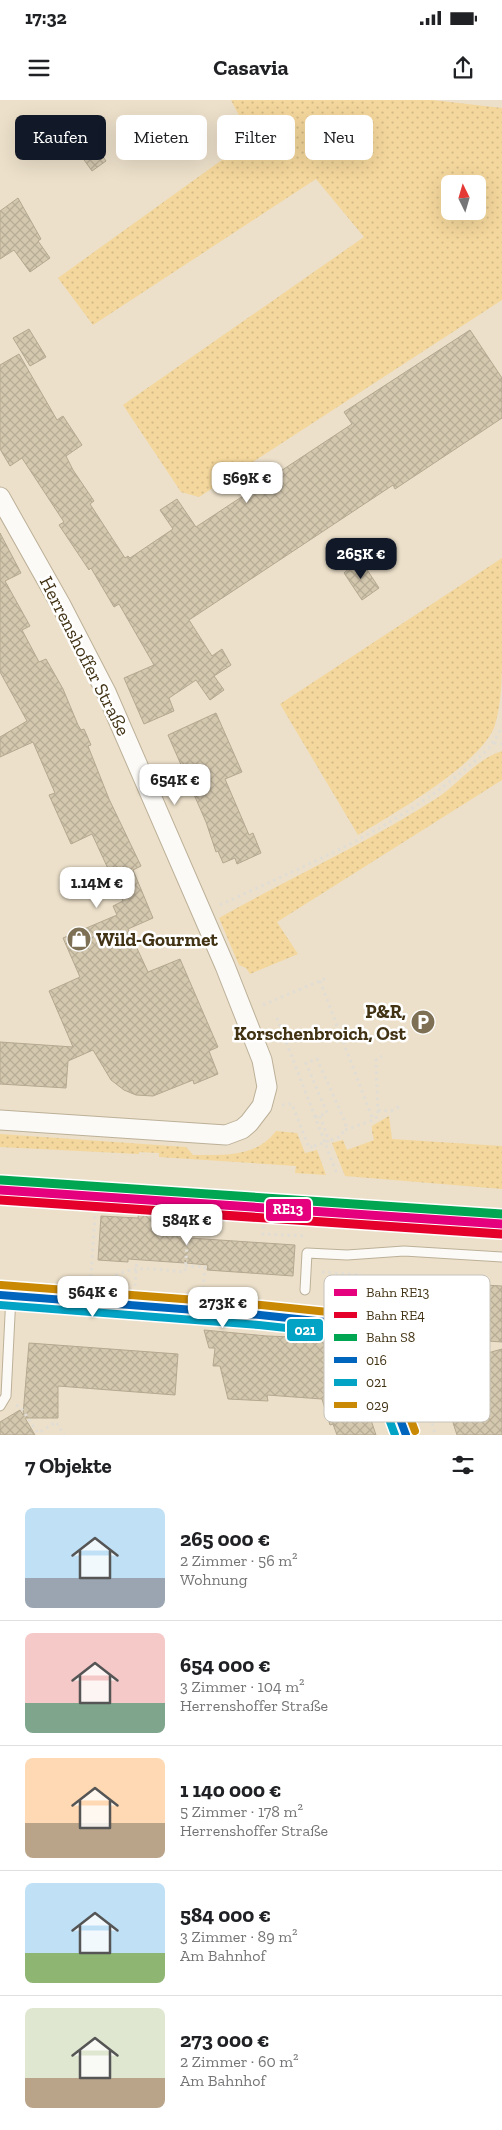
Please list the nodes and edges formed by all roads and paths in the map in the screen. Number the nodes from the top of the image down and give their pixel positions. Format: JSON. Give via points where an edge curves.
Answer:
{"nodes":[{"id":1,"x":0,"y":497,"type":"edge"},
{"id":2,"x":502,"y":726,"type":"edge"},
{"id":3,"x":494,"y":743,"type":"junction"},
{"id":4,"x":502,"y":744,"type":"edge"},
{"id":5,"x":202,"y":913,"type":"junction"},
{"id":6,"x":329,"y":977,"type":"dead end"},
{"id":7,"x":320,"y":982,"type":"junction"},
{"id":8,"x":270,"y":1002,"type":"dead end"},
{"id":9,"x":276,"y":1018,"type":"dead end"},
{"id":10,"x":382,"y":1056,"type":"dead end"},
{"id":11,"x":262,"y":1106,"type":"junction"},
{"id":12,"x":400,"y":1106,"type":"dead end"},
{"id":13,"x":378,"y":1110,"type":"junction"},
{"id":14,"x":320,"y":1116,"type":"junction"},
{"id":15,"x":315,"y":1118,"type":"junction"},
{"id":16,"x":0,"y":1120,"type":"edge"},
{"id":17,"x":373,"y":1120,"type":"junction"},
{"id":18,"x":345,"y":1130,"type":"junction"},
{"id":19,"x":330,"y":1140,"type":"junction"},
{"id":20,"x":337,"y":1174,"type":"dead end"},
{"id":21,"x":264,"y":1214,"type":"dead end"},
{"id":22,"x":95,"y":1216,"type":"dead end"},
{"id":23,"x":182,"y":1232,"type":"dead end"},
{"id":24,"x":307,"y":1236,"type":"dead end"},
{"id":25,"x":502,"y":1257,"type":"edge"},
{"id":26,"x":137,"y":1260,"type":"dead end"},
{"id":27,"x":185,"y":1266,"type":"junction"},
{"id":28,"x":136,"y":1268,"type":"junction"},
{"id":29,"x":306,"y":1270,"type":"junction"},
{"id":30,"x":360,"y":1275,"type":"edge"},
{"id":31,"x":91,"y":1277,"type":"dead end"},
{"id":32,"x":110,"y":1279,"type":"dead end"},
{"id":33,"x":203,"y":1288,"type":"dead end"},
{"id":34,"x":135,"y":1289,"type":"dead end"},
{"id":35,"x":305,"y":1290,"type":"dead end"},
{"id":36,"x":6,"y":1295,"type":"edge"},
{"id":37,"x":324,"y":1322,"type":"edge"},
{"id":38,"x":2,"y":1403,"type":"edge"},
{"id":39,"x":401,"y":1422,"type":"edge"},
{"id":40,"x":432,"y":1422,"type":"edge"},
{"id":41,"x":64,"y":1435,"type":"edge"},
{"id":42,"x":406,"y":1435,"type":"edge"},
{"id":43,"x":435,"y":1435,"type":"edge"}],
"edges":[{"from":1,"to":5,"type":"street","name":"Herrenshoffer Straße","via":[[106,692]]},
{"from":2,"to":3,"type":"path"},
{"from":3,"to":4,"type":"path"},
{"from":3,"to":5,"type":"path","via":[[449,782],[400,816],[321,858]]},
{"from":5,"to":11,"type":"street","name":"Herrenshoffer Straße","via":[[266,1072],[267,1087]]},
{"from":6,"to":7,"type":"path"},
{"from":7,"to":8,"type":"path"},
{"from":7,"to":17,"type":"path"},
{"from":9,"to":15,"type":"path"},
{"from":10,"to":13,"type":"path","via":[[376,1060]]},
{"from":11,"to":16,"type":"street","name":"Herrenshoffer Straße","via":[[249,1123],[234,1132],[214,1135]]},
{"from":11,"to":19,"type":"path","bridge":true,"via":[[292,1104],[308,1148]]},
{"from":12,"to":13,"type":"path","via":[[391,1111]]},
{"from":13,"to":17,"type":"path","via":[[378,1116]]},
{"from":14,"to":15,"type":"path"},
{"from":14,"to":18,"type":"path","via":[[327,1113],[306,1063],[317,1059],[346,1124]]},
{"from":14,"to":19,"type":"path"},
{"from":15,"to":20,"type":"path"},
{"from":17,"to":18,"type":"path"},
{"from":18,"to":19,"type":"path"},
{"from":21,"to":24,"type":"path","via":[[262,1234]]},
{"from":22,"to":31,"type":"path"},
{"from":23,"to":27,"type":"path","via":[[188,1233]]},
{"from":25,"to":29,"type":"lane","via":[[404,1251],[347,1255],[307,1253]]},
{"from":26,"to":28,"type":"path"},
{"from":27,"to":28,"type":"path","via":[[185,1272]]},
{"from":27,"to":33,"type":"path","via":[[205,1267]]},
{"from":28,"to":32,"type":"path","via":[[120,1272]]},
{"from":28,"to":34,"type":"path"},
{"from":29,"to":30,"type":"path"},
{"from":29,"to":35,"type":"lane"},
{"from":36,"to":37,"type":"street"},
{"from":36,"to":38,"type":"lane"},
{"from":38,"to":41,"type":"path","via":[[22,1408],[38,1433],[56,1422]]},
{"from":39,"to":42,"type":"street"},
{"from":40,"to":43,"type":"path"}]}
